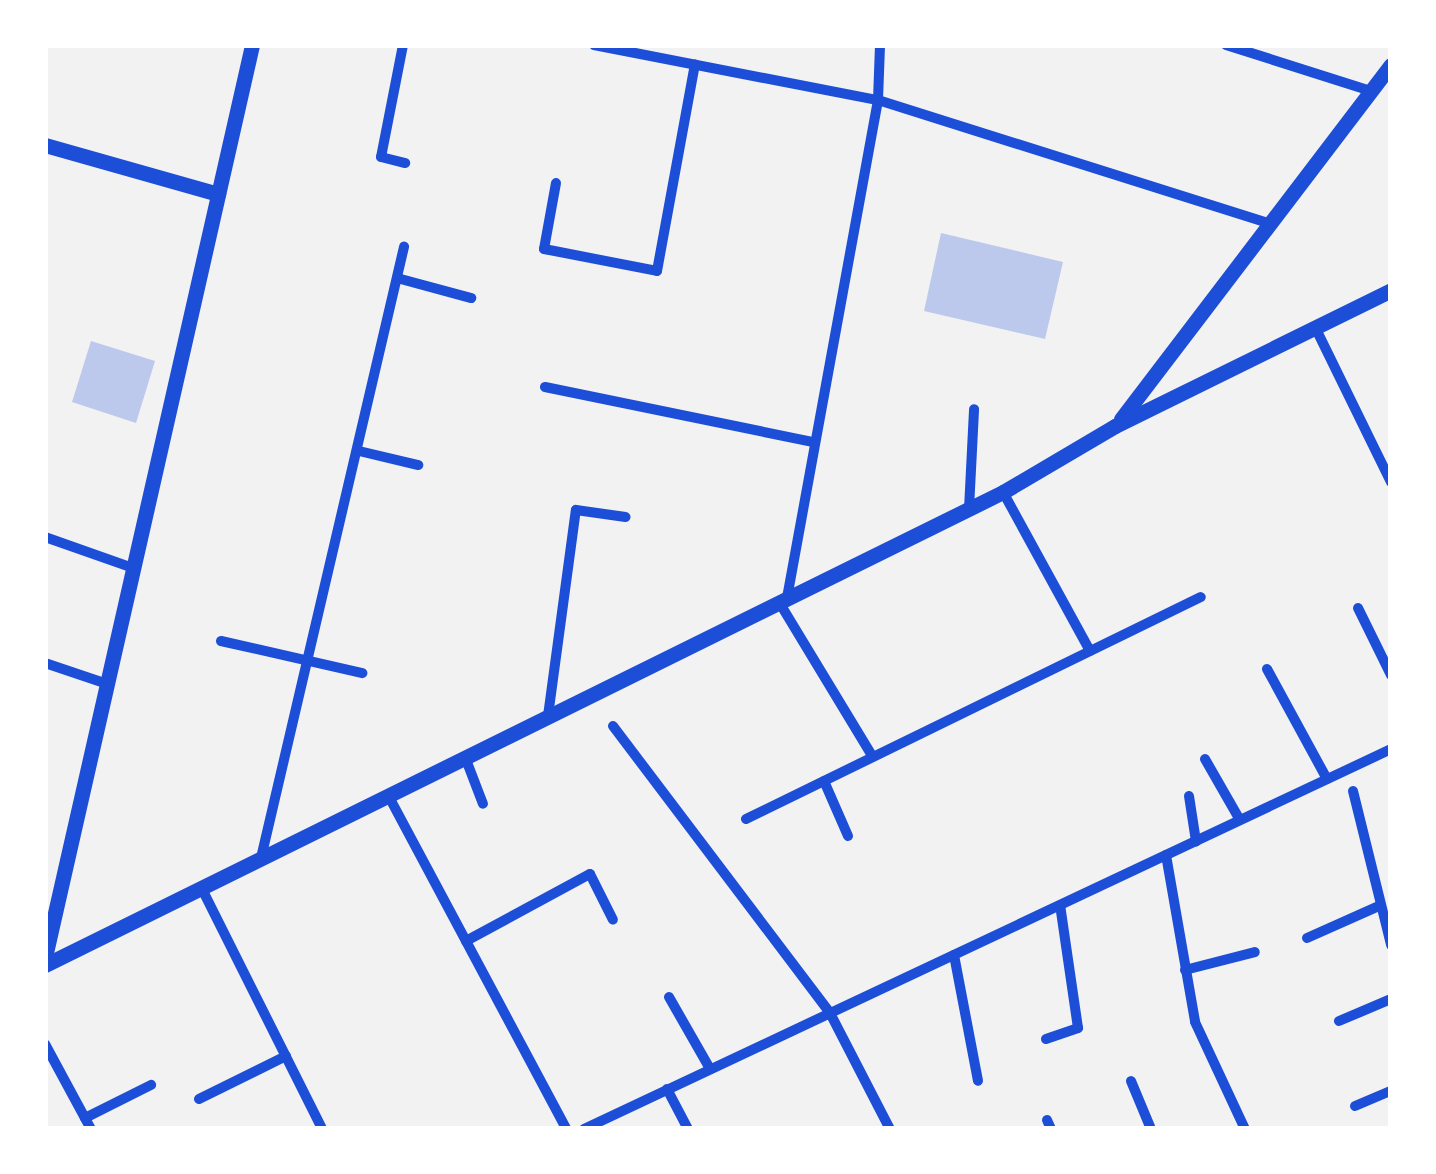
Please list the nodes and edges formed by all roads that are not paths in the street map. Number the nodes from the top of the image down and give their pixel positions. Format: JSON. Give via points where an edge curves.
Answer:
{"nodes":[{"id":1,"x":252,"y":45,"type":"edge"},
{"id":2,"x":403,"y":45,"type":"edge"},
{"id":3,"x":594,"y":45,"type":"edge"},
{"id":4,"x":880,"y":45,"type":"edge"},
{"id":5,"x":1226,"y":45,"type":"edge"},
{"id":6,"x":619,"y":47,"type":"edge"},
{"id":7,"x":694,"y":64,"type":"junction"},
{"id":8,"x":1391,"y":65,"type":"edge"},
{"id":9,"x":1371,"y":91,"type":"junction"},
{"id":10,"x":878,"y":100,"type":"junction"},
{"id":11,"x":45,"y":146,"type":"edge"},
{"id":12,"x":405,"y":163,"type":"dead end"},
{"id":13,"x":556,"y":183,"type":"dead end"},
{"id":14,"x":218,"y":194,"type":"junction"},
{"id":15,"x":1268,"y":223,"type":"junction"},
{"id":16,"x":404,"y":247,"type":"dead end"},
{"id":17,"x":397,"y":278,"type":"junction"},
{"id":18,"x":1391,"y":290,"type":"edge"},
{"id":19,"x":471,"y":298,"type":"dead end"},
{"id":20,"x":1315,"y":327,"type":"junction"},
{"id":21,"x":545,"y":387,"type":"dead end"},
{"id":22,"x":974,"y":409,"type":"dead end"},
{"id":23,"x":1115,"y":426,"type":"junction"},
{"id":24,"x":813,"y":442,"type":"junction"},
{"id":25,"x":358,"y":451,"type":"junction"},
{"id":26,"x":418,"y":465,"type":"dead end"},
{"id":27,"x":1391,"y":482,"type":"edge"},
{"id":28,"x":1003,"y":492,"type":"junction"},
{"id":29,"x":969,"y":508,"type":"junction"},
{"id":30,"x":626,"y":517,"type":"dead end"},
{"id":31,"x":45,"y":538,"type":"edge"},
{"id":32,"x":133,"y":568,"type":"junction"},
{"id":33,"x":1201,"y":597,"type":"dead end"},
{"id":34,"x":783,"y":600,"type":"junction"},
{"id":35,"x":1358,"y":608,"type":"dead end"},
{"id":36,"x":221,"y":640,"type":"dead end"},
{"id":37,"x":1090,"y":651,"type":"junction"},
{"id":38,"x":308,"y":661,"type":"junction"},
{"id":39,"x":45,"y":663,"type":"edge"},
{"id":40,"x":1268,"y":669,"type":"dead end"},
{"id":41,"x":362,"y":673,"type":"dead end"},
{"id":42,"x":1391,"y":675,"type":"edge"},
{"id":43,"x":107,"y":684,"type":"junction"},
{"id":44,"x":548,"y":716,"type":"junction"},
{"id":45,"x":614,"y":726,"type":"dead end"},
{"id":46,"x":1391,"y":749,"type":"edge"},
{"id":47,"x":465,"y":757,"type":"junction"},
{"id":48,"x":872,"y":757,"type":"junction"},
{"id":49,"x":1204,"y":759,"type":"dead end"},
{"id":50,"x":1327,"y":780,"type":"junction"},
{"id":51,"x":824,"y":782,"type":"junction"},
{"id":52,"x":1353,"y":791,"type":"dead end"},
{"id":53,"x":388,"y":796,"type":"junction"},
{"id":54,"x":1189,"y":796,"type":"dead end"},
{"id":55,"x":484,"y":804,"type":"dead end"},
{"id":56,"x":746,"y":819,"type":"dead end"},
{"id":57,"x":1240,"y":820,"type":"junction"},
{"id":58,"x":848,"y":836,"type":"dead end"},
{"id":59,"x":1196,"y":841,"type":"junction"},
{"id":60,"x":1166,"y":855,"type":"junction"},
{"id":61,"x":261,"y":858,"type":"junction"},
{"id":62,"x":202,"y":887,"type":"junction"},
{"id":63,"x":1060,"y":905,"type":"junction"},
{"id":64,"x":1379,"y":906,"type":"junction"},
{"id":65,"x":613,"y":920,"type":"dead end"},
{"id":66,"x":1307,"y":938,"type":"dead end"},
{"id":67,"x":466,"y":941,"type":"junction"},
{"id":68,"x":1391,"y":944,"type":"edge"},
{"id":69,"x":1256,"y":952,"type":"dead end"},
{"id":70,"x":954,"y":955,"type":"junction"},
{"id":71,"x":45,"y":956,"type":"edge"},
{"id":72,"x":45,"y":965,"type":"edge"},
{"id":73,"x":1185,"y":970,"type":"junction"},
{"id":74,"x":669,"y":997,"type":"dead end"},
{"id":75,"x":1391,"y":999,"type":"edge"},
{"id":76,"x":830,"y":1013,"type":"junction"},
{"id":77,"x":1339,"y":1021,"type":"dead end"},
{"id":78,"x":1046,"y":1039,"type":"dead end"},
{"id":79,"x":45,"y":1044,"type":"edge"},
{"id":80,"x":286,"y":1056,"type":"junction"},
{"id":81,"x":710,"y":1069,"type":"junction"},
{"id":82,"x":978,"y":1081,"type":"dead end"},
{"id":83,"x":1131,"y":1082,"type":"dead end"},
{"id":84,"x":150,"y":1085,"type":"dead end"},
{"id":85,"x":668,"y":1089,"type":"junction"},
{"id":86,"x":1391,"y":1092,"type":"edge"},
{"id":87,"x":199,"y":1099,"type":"dead end"},
{"id":88,"x":1355,"y":1106,"type":"dead end"},
{"id":89,"x":88,"y":1123,"type":"edge"},
{"id":90,"x":322,"y":1129,"type":"edge"},
{"id":91,"x":566,"y":1129,"type":"edge"},
{"id":92,"x":584,"y":1129,"type":"edge"},
{"id":93,"x":688,"y":1129,"type":"edge"},
{"id":94,"x":890,"y":1129,"type":"edge"},
{"id":95,"x":1151,"y":1129,"type":"edge"},
{"id":96,"x":1245,"y":1129,"type":"edge"}],
"edges":[{"from":1,"to":14,"type":"street"},
{"from":2,"to":12,"type":"street","via":[[381,156]]},
{"from":3,"to":6,"type":"street"},
{"from":4,"to":10,"type":"street"},
{"from":5,"to":9,"type":"street"},
{"from":6,"to":7,"type":"street"},
{"from":7,"to":10,"type":"street"},
{"from":7,"to":13,"type":"street","via":[[657,271],[544,250]]},
{"from":8,"to":9,"type":"street"},
{"from":9,"to":15,"type":"street"},
{"from":10,"to":15,"type":"street"},
{"from":10,"to":24,"type":"street"},
{"from":11,"to":14,"type":"street"},
{"from":14,"to":32,"type":"street"},
{"from":15,"to":23,"type":"street"},
{"from":16,"to":17,"type":"street"},
{"from":17,"to":19,"type":"street"},
{"from":17,"to":25,"type":"street"},
{"from":18,"to":20,"type":"street"},
{"from":20,"to":23,"type":"street"},
{"from":20,"to":27,"type":"street"},
{"from":21,"to":24,"type":"street"},
{"from":22,"to":29,"type":"street"},
{"from":23,"to":28,"type":"street"},
{"from":24,"to":34,"type":"street"},
{"from":25,"to":26,"type":"street"},
{"from":25,"to":38,"type":"street"},
{"from":28,"to":29,"type":"street"},
{"from":28,"to":37,"type":"street"},
{"from":29,"to":34,"type":"street"},
{"from":30,"to":44,"type":"street","via":[[576,510]]},
{"from":31,"to":32,"type":"street"},
{"from":32,"to":43,"type":"street"},
{"from":33,"to":37,"type":"street"},
{"from":34,"to":44,"type":"street"},
{"from":34,"to":48,"type":"street"},
{"from":35,"to":42,"type":"street"},
{"from":36,"to":38,"type":"street"},
{"from":37,"to":48,"type":"street"},
{"from":38,"to":41,"type":"street"},
{"from":38,"to":61,"type":"street"},
{"from":39,"to":43,"type":"street"},
{"from":40,"to":50,"type":"street"},
{"from":43,"to":71,"type":"street"},
{"from":44,"to":47,"type":"street"},
{"from":45,"to":76,"type":"street"},
{"from":46,"to":50,"type":"street"},
{"from":47,"to":53,"type":"street"},
{"from":47,"to":55,"type":"street"},
{"from":48,"to":51,"type":"street"},
{"from":49,"to":57,"type":"street"},
{"from":50,"to":57,"type":"street"},
{"from":51,"to":56,"type":"street"},
{"from":51,"to":58,"type":"street"},
{"from":52,"to":64,"type":"street"},
{"from":53,"to":61,"type":"street"},
{"from":53,"to":67,"type":"street"},
{"from":54,"to":59,"type":"street"},
{"from":57,"to":59,"type":"street"},
{"from":59,"to":60,"type":"street"},
{"from":60,"to":63,"type":"street"},
{"from":60,"to":73,"type":"street"},
{"from":61,"to":62,"type":"street"},
{"from":62,"to":72,"type":"street"},
{"from":62,"to":80,"type":"street"},
{"from":63,"to":70,"type":"street"},
{"from":63,"to":78,"type":"street","via":[[1078,1028]]},
{"from":64,"to":66,"type":"street"},
{"from":64,"to":68,"type":"street"},
{"from":65,"to":67,"type":"street","via":[[590,874]]},
{"from":67,"to":91,"type":"street"},
{"from":69,"to":73,"type":"street"},
{"from":70,"to":76,"type":"street"},
{"from":70,"to":82,"type":"street"},
{"from":73,"to":96,"type":"street","via":[[1195,1022]]},
{"from":74,"to":81,"type":"street"},
{"from":75,"to":77,"type":"street"},
{"from":76,"to":81,"type":"street"},
{"from":76,"to":94,"type":"street"},
{"from":79,"to":89,"type":"street"},
{"from":80,"to":87,"type":"street"},
{"from":80,"to":90,"type":"street"},
{"from":81,"to":85,"type":"street"},
{"from":83,"to":95,"type":"street"},
{"from":84,"to":89,"type":"street"},
{"from":85,"to":92,"type":"street"},
{"from":85,"to":93,"type":"street"},
{"from":86,"to":88,"type":"street"}]}
